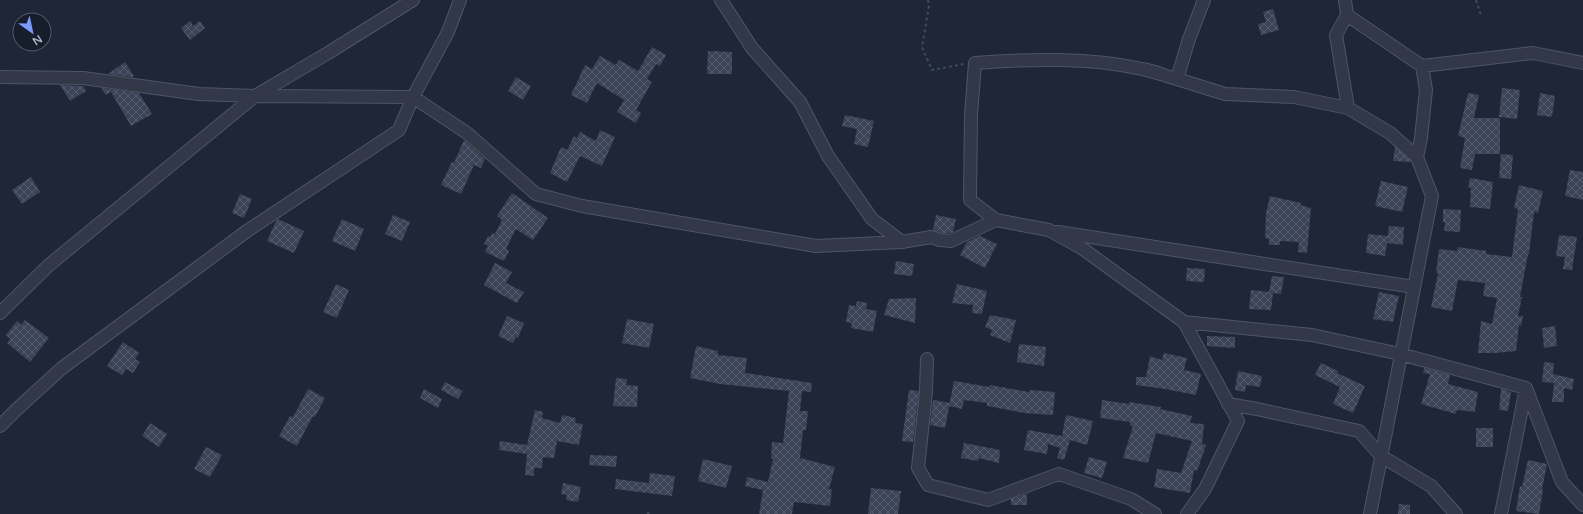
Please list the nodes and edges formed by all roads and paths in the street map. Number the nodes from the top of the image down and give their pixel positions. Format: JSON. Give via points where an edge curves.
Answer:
{"nodes":[{"id":1,"x":413,"y":0,"type":"edge"},
{"id":2,"x":460,"y":0,"type":"edge"},
{"id":3,"x":721,"y":0,"type":"edge"},
{"id":4,"x":928,"y":0,"type":"edge"},
{"id":5,"x":1204,"y":0,"type":"edge"},
{"id":6,"x":1345,"y":0,"type":"edge"},
{"id":7,"x":1476,"y":0,"type":"edge"},
{"id":8,"x":1347,"y":15,"type":"junction"},
{"id":9,"x":1481,"y":15,"type":"dead end"},
{"id":10,"x":975,"y":63,"type":"junction"},
{"id":11,"x":1583,"y":63,"type":"edge"},
{"id":12,"x":1422,"y":66,"type":"junction"},
{"id":13,"x":0,"y":77,"type":"edge"},
{"id":14,"x":1177,"y":79,"type":"junction"},
{"id":15,"x":255,"y":96,"type":"junction"},
{"id":16,"x":413,"y":97,"type":"junction"},
{"id":17,"x":1348,"y":108,"type":"junction"},
{"id":18,"x":1417,"y":156,"type":"junction"},
{"id":19,"x":996,"y":220,"type":"junction"},
{"id":20,"x":1049,"y":230,"type":"junction"},
{"id":21,"x":902,"y":242,"type":"junction"},
{"id":22,"x":1414,"y":287,"type":"junction"},
{"id":23,"x":0,"y":312,"type":"edge"},
{"id":24,"x":1184,"y":322,"type":"junction"},
{"id":25,"x":1400,"y":354,"type":"junction"},
{"id":26,"x":927,"y":359,"type":"dead end"},
{"id":27,"x":1526,"y":388,"type":"junction"},
{"id":28,"x":1228,"y":404,"type":"junction"},
{"id":29,"x":0,"y":426,"type":"edge"},
{"id":30,"x":1381,"y":456,"type":"junction"},
{"id":31,"x":1583,"y":505,"type":"edge"},
{"id":32,"x":1155,"y":514,"type":"edge"},
{"id":33,"x":1187,"y":514,"type":"edge"},
{"id":34,"x":1370,"y":514,"type":"edge"},
{"id":35,"x":1456,"y":514,"type":"edge"},
{"id":36,"x":1502,"y":514,"type":"edge"}],
"edges":[{"from":1,"to":15,"type":"street"},
{"from":2,"to":16,"type":"street","via":[[448,32]]},
{"from":3,"to":21,"type":"street","via":[[752,48],[800,102],[828,156],[872,220]]},
{"from":4,"to":10,"type":"path","via":[[922,47],[932,70]]},
{"from":5,"to":14,"type":"street"},
{"from":6,"to":8,"type":"street"},
{"from":7,"to":9,"type":"path"},
{"from":8,"to":12,"type":"street"},
{"from":8,"to":17,"type":"street","via":[[1336,35]]},
{"from":10,"to":14,"type":"street","via":[[1006,60],[1083,61],[1142,69]]},
{"from":10,"to":19,"type":"street","via":[[971,115],[970,200]]},
{"from":11,"to":12,"type":"street","via":[[1533,53]]},
{"from":12,"to":18,"type":"street","via":[[1426,90]]},
{"from":13,"to":15,"type":"street","via":[[83,78],[199,94]]},
{"from":14,"to":17,"type":"street","via":[[1225,94],[1294,97]]},
{"from":15,"to":16,"type":"street"},
{"from":15,"to":23,"type":"street","via":[[49,265]]},
{"from":16,"to":21,"type":"street","via":[[467,133],[536,194],[582,206],[816,246]]},
{"from":16,"to":29,"type":"street","via":[[399,130],[247,231],[81,354],[56,373]]},
{"from":17,"to":18,"type":"street","via":[[1390,133]]},
{"from":18,"to":22,"type":"street","via":[[1432,196]]},
{"from":19,"to":20,"type":"street"},
{"from":19,"to":21,"type":"street","via":[[951,241],[931,237]]},
{"from":20,"to":22,"type":"street"},
{"from":20,"to":24,"type":"street","via":[[1083,249]]},
{"from":22,"to":25,"type":"street"},
{"from":24,"to":25,"type":"street","via":[[1312,335]]},
{"from":24,"to":28,"type":"street"},
{"from":25,"to":27,"type":"street"},
{"from":25,"to":30,"type":"street"},
{"from":26,"to":32,"type":"street","via":[[918,468],[928,485],[988,500],[1059,474],[1131,499]]},
{"from":27,"to":31,"type":"street","via":[[1562,482]]},
{"from":27,"to":36,"type":"street"},
{"from":28,"to":30,"type":"street","via":[[1359,431]]},
{"from":28,"to":33,"type":"street","via":[[1238,421],[1204,489]]},
{"from":30,"to":34,"type":"street"},
{"from":30,"to":35,"type":"street","via":[[1431,486]]}]}
